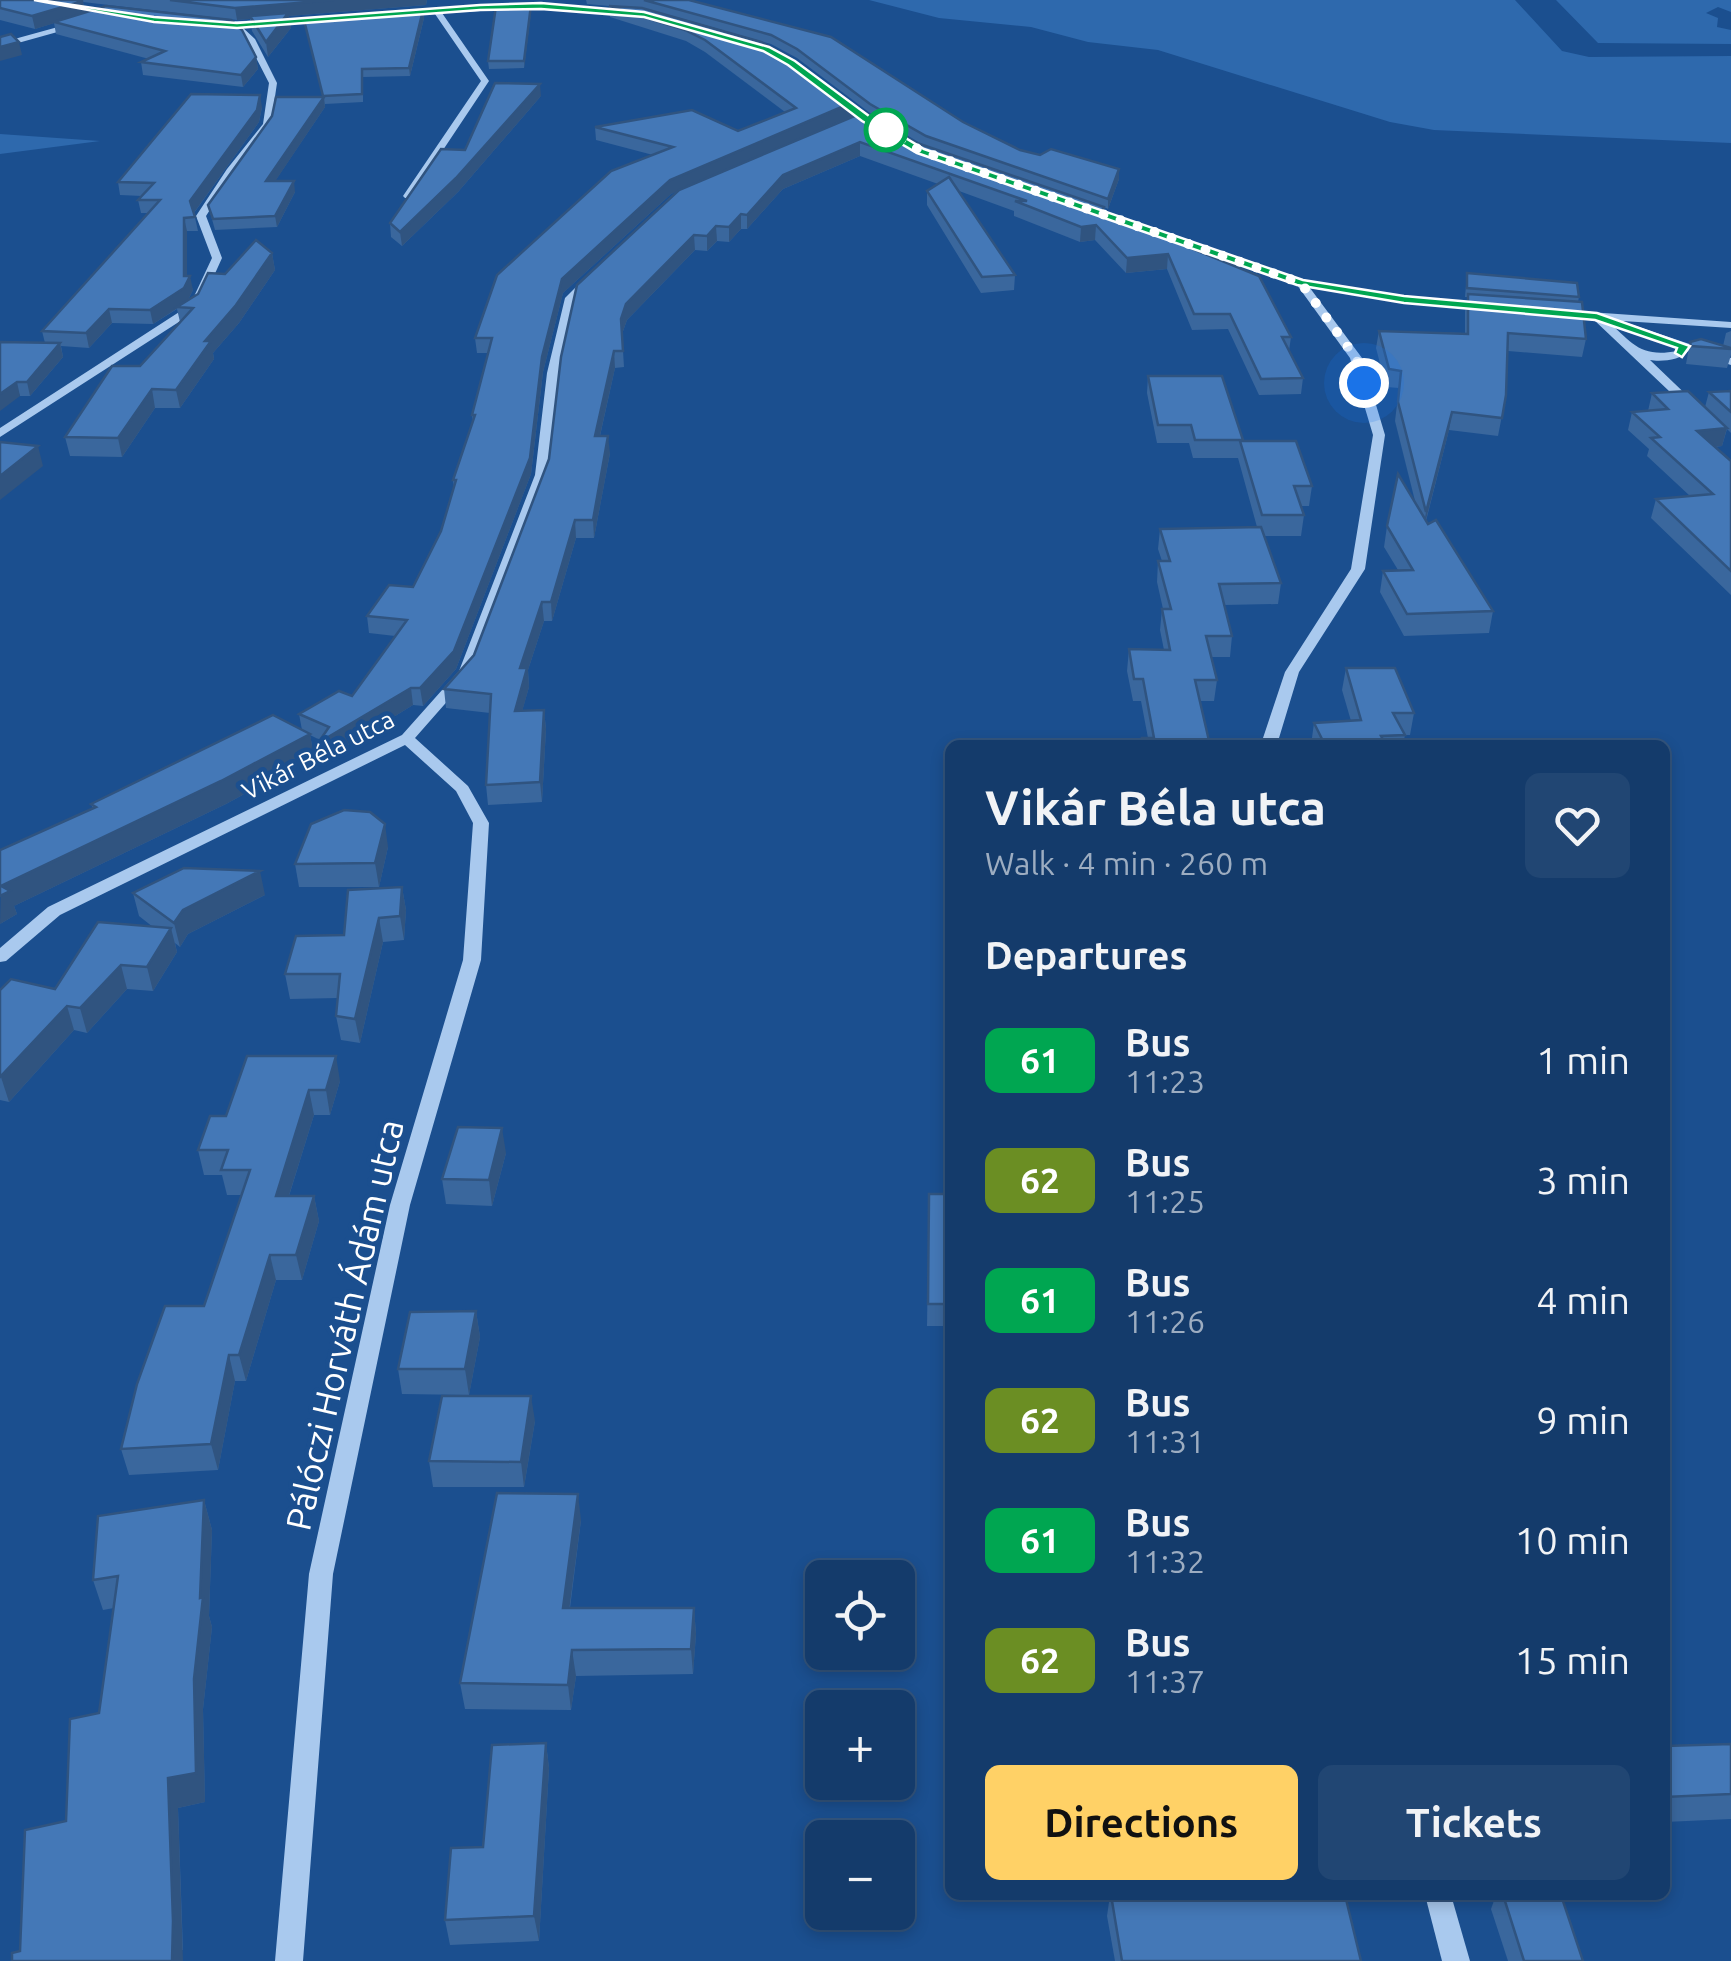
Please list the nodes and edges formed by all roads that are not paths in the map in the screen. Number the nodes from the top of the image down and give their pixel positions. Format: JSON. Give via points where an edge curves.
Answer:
{"nodes":[{"id":1,"x":39,"y":0,"type":"edge"},
{"id":2,"x":436,"y":10,"type":"junction"},
{"id":3,"x":109,"y":12,"type":"junction"},
{"id":4,"x":398,"y":14,"type":"edge"},
{"id":5,"x":644,"y":14,"type":"edge"},
{"id":6,"x":124,"y":15,"type":"edge"},
{"id":7,"x":340,"y":18,"type":"edge"},
{"id":8,"x":204,"y":23,"type":"edge"},
{"id":9,"x":237,"y":26,"type":"junction"},
{"id":10,"x":0,"y":46,"type":"edge"},
{"id":11,"x":408,"y":196,"type":"edge"},
{"id":12,"x":1112,"y":218,"type":"edge"},
{"id":13,"x":610,"y":261,"type":"edge"},
{"id":14,"x":1301,"y":283,"type":"junction"},
{"id":15,"x":1501,"y":308,"type":"edge"},
{"id":16,"x":1539,"y":311,"type":"edge"},
{"id":17,"x":1597,"y":316,"type":"junction"},
{"id":18,"x":1731,"y":326,"type":"edge"},
{"id":19,"x":1684,"y":346,"type":"junction"},
{"id":20,"x":1637,"y":354,"type":"junction"},
{"id":21,"x":1731,"y":362,"type":"edge"},
{"id":22,"x":1698,"y":412,"type":"edge"},
{"id":23,"x":0,"y":433,"type":"edge"},
{"id":24,"x":407,"y":738,"type":"junction"},
{"id":25,"x":1272,"y":740,"type":"edge"},
{"id":26,"x":0,"y":957,"type":"edge"},
{"id":27,"x":1439,"y":1900,"type":"edge"},
{"id":28,"x":288,"y":1961,"type":"edge"},
{"id":29,"x":1456,"y":1961,"type":"edge"}],
"edges":[{"from":1,"to":3,"type":"street"},
{"from":2,"to":4,"type":"street"},
{"from":2,"to":5,"type":"street","via":[[541,6]]},
{"from":2,"to":11,"type":"street","via":[[485,81]]},
{"from":3,"to":6,"type":"street"},
{"from":3,"to":10,"type":"street"},
{"from":7,"to":9,"type":"street"},
{"from":8,"to":9,"type":"street"},
{"from":9,"to":23,"type":"street","via":[[273,83],[268,124],[201,216],[216,258],[195,307]]},
{"from":12,"to":14,"type":"street"},
{"from":13,"to":24,"type":"street","name":"Vikár Béla utca","via":[[570,298],[541,475],[466,672]]},
{"from":14,"to":15,"type":"street"},
{"from":14,"to":25,"type":"street","via":[[1356,358],[1379,435],[1358,569],[1292,672]]},
{"from":16,"to":17,"type":"street"},
{"from":17,"to":18,"type":"street"},
{"from":17,"to":19,"type":"street"},
{"from":17,"to":20,"type":"street"},
{"from":19,"to":20,"type":"street","via":[[1674,356]]},
{"from":19,"to":21,"type":"street"},
{"from":20,"to":22,"type":"street"},
{"from":24,"to":26,"type":"street","name":"Vikár Béla utca","via":[[54,911]]},
{"from":24,"to":28,"type":"street","name":"Pálóczi Horváth Ádám utca","via":[[462,789],[481,823],[472,960],[400,1206],[321,1574]]},
{"from":27,"to":29,"type":"street"}]}
